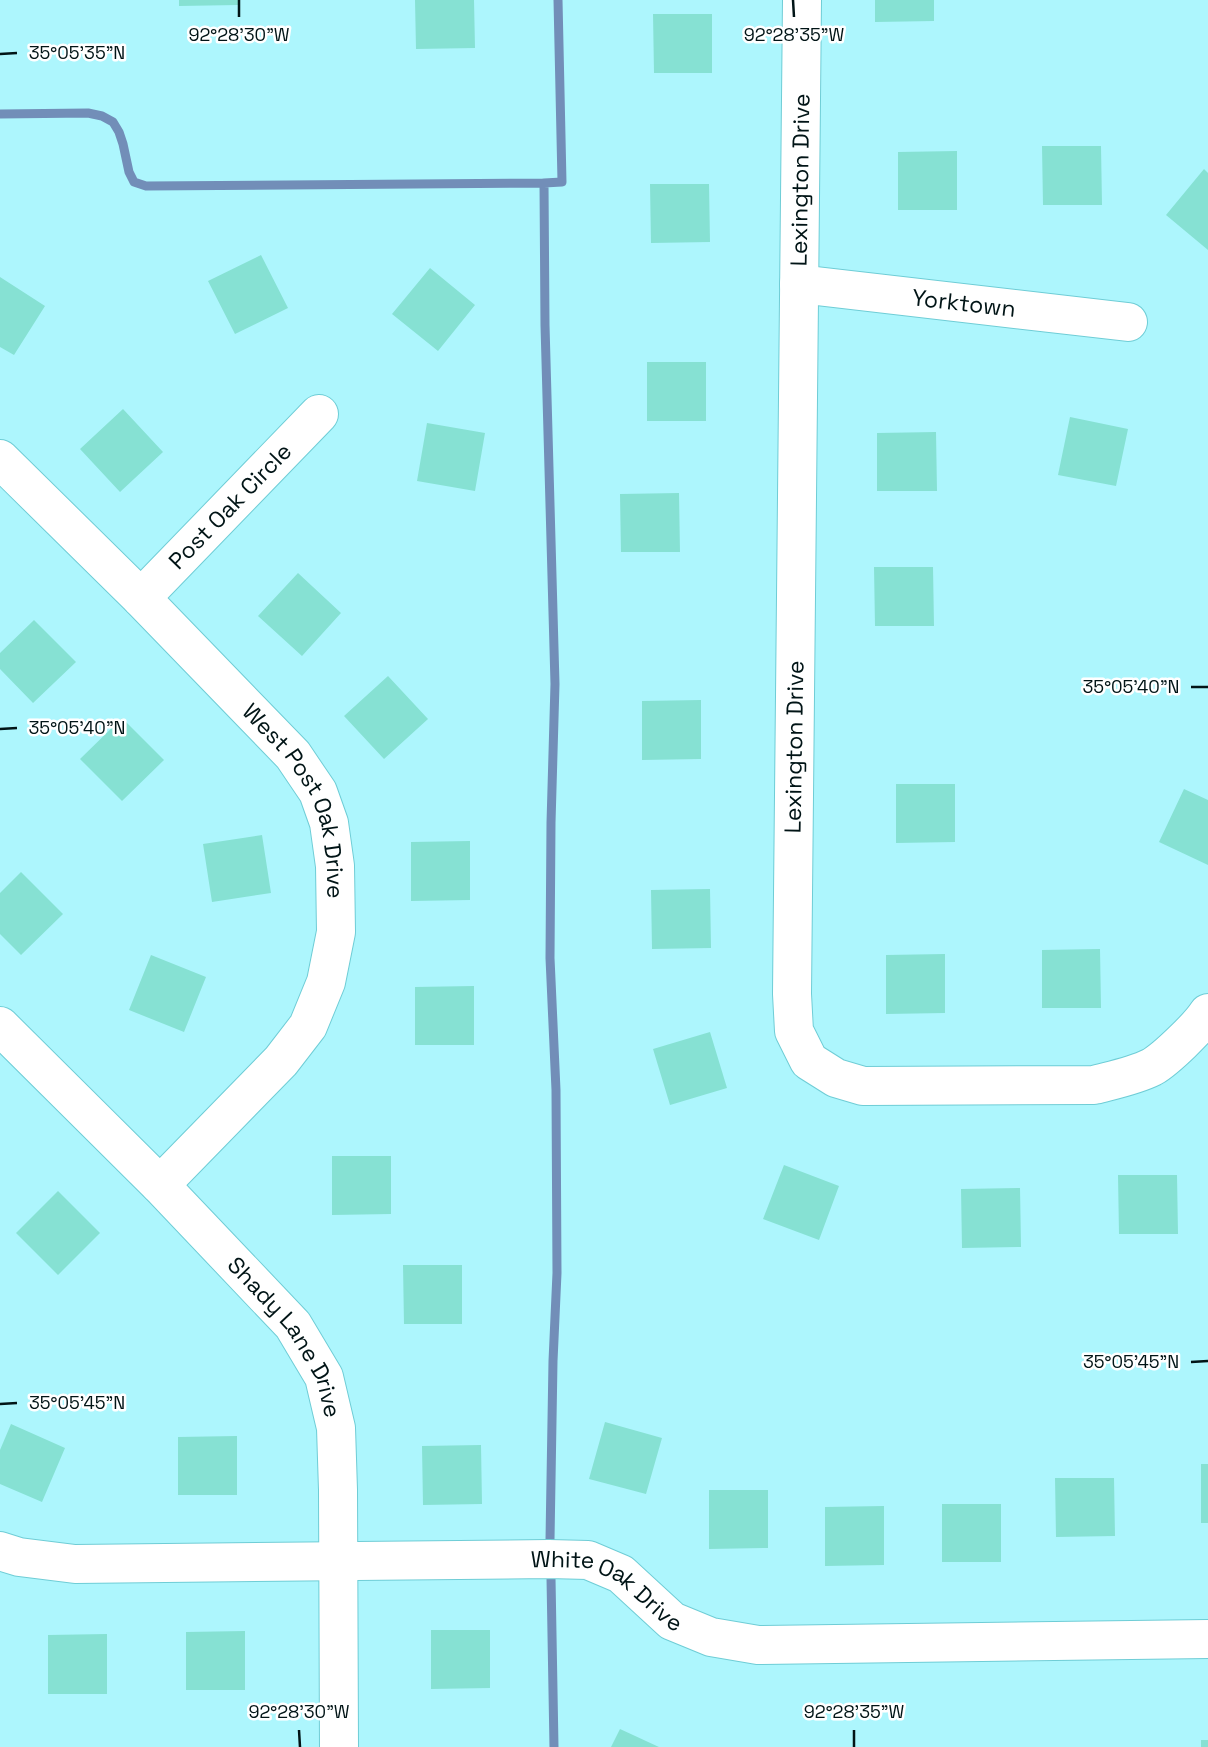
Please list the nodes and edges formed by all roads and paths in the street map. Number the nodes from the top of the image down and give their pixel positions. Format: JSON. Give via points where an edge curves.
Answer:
{"nodes":[{"id":1,"x":802,"y":0,"type":"edge"},
{"id":2,"x":799,"y":284,"type":"junction"},
{"id":3,"x":1128,"y":322,"type":"dead end"},
{"id":4,"x":319,"y":414,"type":"dead end"},
{"id":5,"x":0,"y":459,"type":"edge"},
{"id":6,"x":141,"y":598,"type":"junction"},
{"id":7,"x":1208,"y":1013,"type":"edge"},
{"id":8,"x":0,"y":1026,"type":"edge"},
{"id":9,"x":160,"y":1185,"type":"junction"},
{"id":10,"x":0,"y":1551,"type":"edge"},
{"id":11,"x":338,"y":1561,"type":"junction"},
{"id":12,"x":1208,"y":1639,"type":"edge"},
{"id":13,"x":339,"y":1747,"type":"edge"}],
"edges":[{"from":1,"to":2,"type":"street","name":"Lexington Drive"},
{"from":2,"to":3,"type":"street","name":"Yorktown"},
{"from":2,"to":7,"type":"street","name":"Lexington Drive","via":[[792,994],[794,1031],[809,1061],[836,1078],[863,1086],[1094,1085],[1154,1066]]},
{"from":4,"to":6,"type":"street","name":"Post Oak Circle"},
{"from":5,"to":6,"type":"street","name":"West Post Oak Drive"},
{"from":6,"to":9,"type":"street","name":"West Post Oak Drive","via":[[293,755],[318,792],[329,823],[335,866],[336,933],[326,982],[308,1026],[281,1061]]},
{"from":8,"to":9,"type":"street","name":"Shady Lane Drive"},
{"from":9,"to":11,"type":"street","name":"Shady Lane Drive","via":[[293,1325],[324,1377],[336,1428]]},
{"from":10,"to":11,"type":"street","name":"White Oak Drive","via":[[75,1564]]},
{"from":11,"to":12,"type":"street","name":"White Oak Drive","via":[[589,1560],[621,1574],[673,1621],[711,1637],[758,1645]]},
{"from":11,"to":13,"type":"street","name":"Shady Lane Drive"}]}
